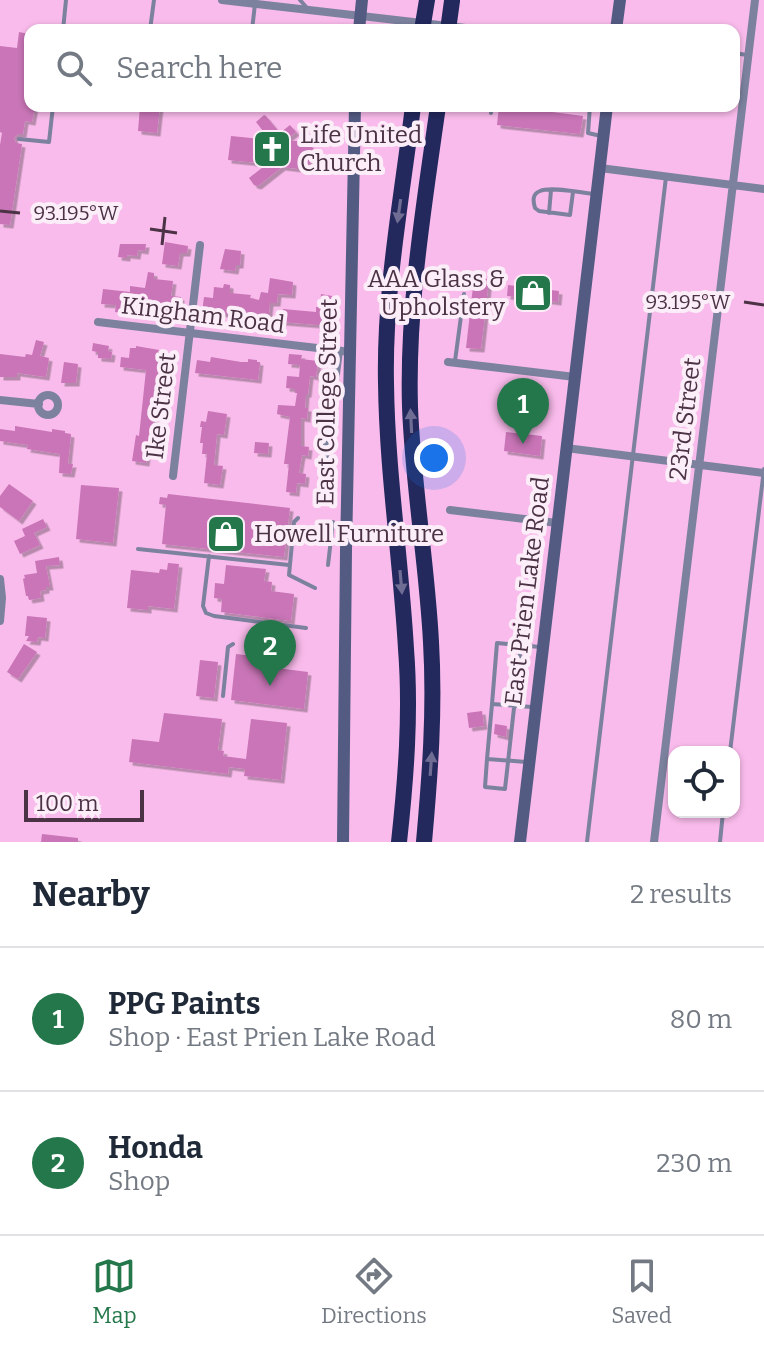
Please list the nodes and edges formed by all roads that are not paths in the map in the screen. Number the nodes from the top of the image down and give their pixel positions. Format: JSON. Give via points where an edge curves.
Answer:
{"nodes":[{"id":1,"x":66,"y":0,"type":"edge"},
{"id":2,"x":154,"y":0,"type":"edge"},
{"id":3,"x":222,"y":0,"type":"edge"},
{"id":4,"x":300,"y":0,"type":"edge"},
{"id":5,"x":362,"y":0,"type":"edge"},
{"id":6,"x":427,"y":0,"type":"edge"},
{"id":7,"x":452,"y":0,"type":"edge"},
{"id":8,"x":620,"y":0,"type":"edge"},
{"id":9,"x":755,"y":0,"type":"edge"},
{"id":10,"x":274,"y":3,"type":"edge"},
{"id":11,"x":255,"y":4,"type":"junction"},
{"id":12,"x":309,"y":10,"type":"junction"},
{"id":13,"x":360,"y":16,"type":"junction"},
{"id":14,"x":64,"y":24,"type":"edge"},
{"id":15,"x":151,"y":24,"type":"edge"},
{"id":16,"x":253,"y":24,"type":"edge"},
{"id":17,"x":359,"y":24,"type":"edge"},
{"id":18,"x":423,"y":24,"type":"edge"},
{"id":19,"x":430,"y":24,"type":"edge"},
{"id":20,"x":449,"y":24,"type":"edge"},
{"id":21,"x":617,"y":24,"type":"edge"},
{"id":22,"x":740,"y":54,"type":"edge"},
{"id":23,"x":748,"y":55,"type":"junction"},
{"id":24,"x":52,"y":112,"type":"edge"},
{"id":25,"x":355,"y":112,"type":"edge"},
{"id":26,"x":412,"y":112,"type":"edge"},
{"id":27,"x":437,"y":112,"type":"edge"},
{"id":28,"x":590,"y":112,"type":"edge"},
{"id":29,"x":607,"y":112,"type":"edge"},
{"id":30,"x":604,"y":137,"type":"junction"},
{"id":31,"x":19,"y":139,"type":"dead end"},
{"id":32,"x":600,"y":168,"type":"junction"},
{"id":33,"x":666,"y":176,"type":"junction"},
{"id":34,"x":732,"y":184,"type":"junction"},
{"id":35,"x":764,"y":189,"type":"edge"},
{"id":36,"x":551,"y":190,"type":"junction"},
{"id":37,"x":573,"y":192,"type":"junction"},
{"id":38,"x":597,"y":195,"type":"junction"},
{"id":39,"x":549,"y":213,"type":"junction"},
{"id":40,"x":200,"y":245,"type":"dead end"},
{"id":41,"x":464,"y":294,"type":"dead end"},
{"id":42,"x":98,"y":322,"type":"dead end"},
{"id":43,"x":190,"y":333,"type":"junction"},
{"id":44,"x":345,"y":352,"type":"junction"},
{"id":45,"x":451,"y":363,"type":"joint"},
{"id":46,"x":575,"y":377,"type":"junction"},
{"id":47,"x":0,"y":400,"type":"edge"},
{"id":48,"x":39,"y":404,"type":"dead end"},
{"id":49,"x":566,"y":448,"type":"junction"},
{"id":50,"x":633,"y":456,"type":"junction"},
{"id":51,"x":699,"y":465,"type":"junction"},
{"id":52,"x":764,"y":472,"type":"edge"},
{"id":53,"x":173,"y":476,"type":"dead end"},
{"id":54,"x":327,"y":481,"type":"dead end"},
{"id":55,"x":450,"y":510,"type":"dead end"},
{"id":56,"x":298,"y":518,"type":"dead end"},
{"id":57,"x":333,"y":522,"type":"dead end"},
{"id":58,"x":557,"y":523,"type":"junction"},
{"id":59,"x":138,"y":549,"type":"dead end"},
{"id":60,"x":209,"y":556,"type":"junction"},
{"id":61,"x":289,"y":565,"type":"junction"},
{"id":62,"x":328,"y":565,"type":"dead end"},
{"id":63,"x":0,"y":579,"type":"edge"},
{"id":64,"x":315,"y":588,"type":"dead end"},
{"id":65,"x":0,"y":621,"type":"edge"},
{"id":66,"x":306,"y":628,"type":"dead end"},
{"id":67,"x":233,"y":644,"type":"dead end"},
{"id":68,"x":521,"y":645,"type":"junction"},
{"id":69,"x":543,"y":647,"type":"junction"},
{"id":70,"x":223,"y":696,"type":"dead end"},
{"id":71,"x":492,"y":704,"type":"junction"},
{"id":72,"x":515,"y":705,"type":"junction"},
{"id":73,"x":536,"y":707,"type":"junction"},
{"id":74,"x":731,"y":746,"type":"edge"},
{"id":75,"x":487,"y":759,"type":"junction"},
{"id":76,"x":508,"y":761,"type":"junction"},
{"id":77,"x":529,"y":762,"type":"junction"},
{"id":78,"x":722,"y":818,"type":"edge"},
{"id":79,"x":343,"y":842,"type":"edge"},
{"id":80,"x":399,"y":842,"type":"edge"},
{"id":81,"x":424,"y":842,"type":"edge"},
{"id":82,"x":520,"y":842,"type":"edge"},
{"id":83,"x":587,"y":842,"type":"edge"},
{"id":84,"x":654,"y":842,"type":"edge"},
{"id":85,"x":720,"y":842,"type":"edge"}],
"edges":[{"from":1,"to":14,"type":"lane"},
{"from":2,"to":15,"type":"lane"},
{"from":3,"to":11,"type":"street"},
{"from":4,"to":12,"type":"lane"},
{"from":5,"to":13,"type":"street"},
{"from":6,"to":18,"type":"highway","bridge":true},
{"from":7,"to":20,"type":"highway","bridge":true},
{"from":8,"to":21,"type":"street"},
{"from":9,"to":23,"type":"street","name":"23rd Street"},
{"from":10,"to":11,"type":"street"},
{"from":10,"to":12,"type":"street"},
{"from":11,"to":16,"type":"lane"},
{"from":12,"to":13,"type":"street"},
{"from":13,"to":17,"type":"street"},
{"from":13,"to":19,"type":"street"},
{"from":22,"to":23,"type":"lane"},
{"from":23,"to":34,"type":"street","name":"23rd Street"},
{"from":24,"to":31,"type":"lane","via":[[49,142]]},
{"from":25,"to":44,"type":"street","name":"East College Street"},
{"from":26,"to":80,"type":"highway","one_way":true,"via":[[386,350],[408,710]]},
{"from":81,"to":27,"type":"highway","one_way":true,"via":[[432,671],[413,461],[411,336]]},
{"from":28,"to":30,"type":"lane","via":[[588,133]]},
{"from":29,"to":30,"type":"street","name":"East Prien Lake Road"},
{"from":30,"to":32,"type":"street","name":"East Prien Lake Road"},
{"from":32,"to":33,"type":"street"},
{"from":32,"to":38,"type":"street","name":"East Prien Lake Road"},
{"from":33,"to":34,"type":"street"},
{"from":33,"to":50,"type":"lane"},
{"from":34,"to":35,"type":"street"},
{"from":34,"to":51,"type":"street","name":"23rd Street"},
{"from":36,"to":37,"type":"lane"},
{"from":36,"to":39,"type":"lane"},
{"from":36,"to":39,"type":"lane","via":[[537,192],[533,203]]},
{"from":37,"to":38,"type":"lane"},
{"from":37,"to":39,"type":"lane","via":[[570,215]]},
{"from":38,"to":46,"type":"street","name":"East Prien Lake Road"},
{"from":40,"to":43,"type":"street","name":"Ike Street"},
{"from":41,"to":45,"type":"lane"},
{"from":42,"to":43,"type":"street","name":"Kingham Road"},
{"from":43,"to":44,"type":"street","name":"Kingham Road"},
{"from":43,"to":53,"type":"street","name":"Ike Street"},
{"from":44,"to":54,"type":"street","via":[[323,473]]},
{"from":44,"to":79,"type":"street","name":"East College Street"},
{"from":45,"to":46,"type":"street"},
{"from":46,"to":49,"type":"street","name":"East Prien Lake Road"},
{"from":47,"to":48,"type":"street"},
{"from":49,"to":50,"type":"street"},
{"from":49,"to":58,"type":"street","name":"East Prien Lake Road"},
{"from":50,"to":51,"type":"street"},
{"from":50,"to":83,"type":"lane"},
{"from":51,"to":52,"type":"street"},
{"from":51,"to":84,"type":"street","name":"23rd Street"},
{"from":52,"to":74,"type":"lane"},
{"from":55,"to":58,"type":"street"},
{"from":56,"to":61,"type":"lane"},
{"from":57,"to":62,"type":"lane"},
{"from":58,"to":69,"type":"street","name":"East Prien Lake Road"},
{"from":59,"to":60,"type":"lane"},
{"from":60,"to":61,"type":"lane"},
{"from":60,"to":66,"type":"lane","via":[[206,613]]},
{"from":61,"to":64,"type":"lane","via":[[292,578]]},
{"from":63,"to":65,"type":"street"},
{"from":67,"to":70,"type":"lane","via":[[228,647]]},
{"from":68,"to":69,"type":"lane"},
{"from":68,"to":71,"type":"lane","via":[[497,643]]},
{"from":68,"to":72,"type":"lane"},
{"from":69,"to":73,"type":"street","name":"East Prien Lake Road"},
{"from":71,"to":72,"type":"lane"},
{"from":71,"to":75,"type":"lane"},
{"from":72,"to":73,"type":"lane"},
{"from":72,"to":76,"type":"lane"},
{"from":73,"to":77,"type":"street","name":"East Prien Lake Road"},
{"from":75,"to":76,"type":"lane"},
{"from":75,"to":76,"type":"lane","via":[[485,787],[505,789]]},
{"from":76,"to":77,"type":"lane"},
{"from":77,"to":82,"type":"street","name":"East Prien Lake Road"},
{"from":78,"to":85,"type":"lane"}]}
